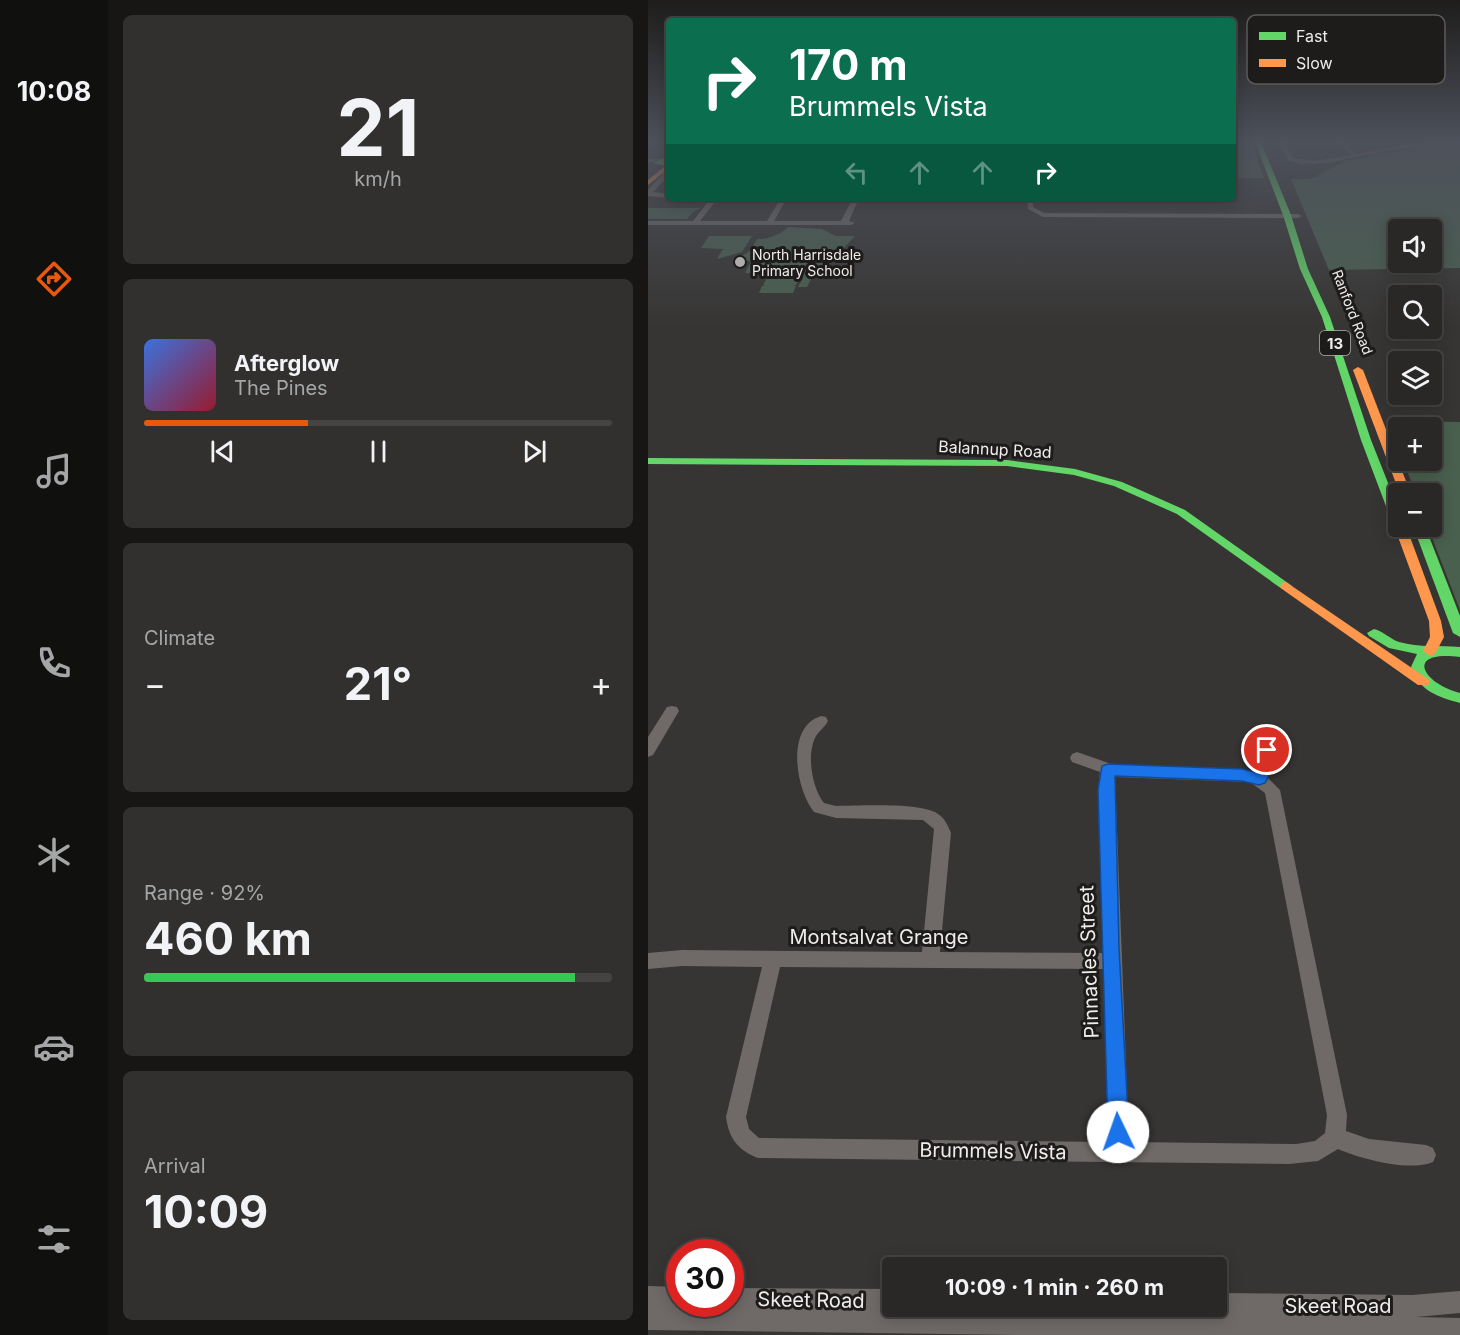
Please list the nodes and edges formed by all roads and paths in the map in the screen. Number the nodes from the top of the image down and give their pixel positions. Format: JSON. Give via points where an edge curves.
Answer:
{"nodes":[{"id":1,"x":710,"y":204,"type":"edge"},
{"id":2,"x":780,"y":204,"type":"edge"},
{"id":3,"x":854,"y":204,"type":"edge"},
{"id":4,"x":1030,"y":204,"type":"edge"},
{"id":5,"x":1287,"y":204,"type":"edge"},
{"id":6,"x":1289,"y":204,"type":"edge"},
{"id":7,"x":1292,"y":216,"type":"junction"},
{"id":8,"x":650,"y":222,"type":"edge"},
{"id":9,"x":695,"y":223,"type":"junction"},
{"id":10,"x":769,"y":223,"type":"junction"},
{"id":11,"x":648,"y":456,"type":"edge"},
{"id":12,"x":941,"y":459,"type":"junction"},
{"id":13,"x":648,"y":461,"type":"edge"},
{"id":14,"x":1401,"y":483,"type":"edge"},
{"id":15,"x":1388,"y":496,"type":"edge"},
{"id":16,"x":1404,"y":537,"type":"edge"},
{"id":17,"x":1423,"y":537,"type":"edge"},
{"id":18,"x":1460,"y":633,"type":"edge"},
{"id":19,"x":1429,"y":652,"type":"junction"},
{"id":20,"x":1460,"y":652,"type":"edge"},
{"id":21,"x":1423,"y":681,"type":"junction"},
{"id":22,"x":1454,"y":697,"type":"edge"},
{"id":23,"x":672,"y":711,"type":"dead end"},
{"id":24,"x":1460,"y":711,"type":"edge"},
{"id":25,"x":821,"y":720,"type":"dead end"},
{"id":26,"x":1267,"y":750,"type":"dead end"},
{"id":27,"x":648,"y":751,"type":"edge"},
{"id":28,"x":1077,"y":758,"type":"dead end"},
{"id":29,"x":1108,"y":770,"type":"junction"},
{"id":30,"x":1259,"y":779,"type":"junction"},
{"id":31,"x":773,"y":959,"type":"junction"},
{"id":32,"x":930,"y":959,"type":"junction"},
{"id":33,"x":648,"y":961,"type":"edge"},
{"id":34,"x":1110,"y":961,"type":"junction"},
{"id":35,"x":1335,"y":1137,"type":"junction"},
{"id":36,"x":1119,"y":1153,"type":"junction"},
{"id":37,"x":1426,"y":1155,"type":"dead end"},
{"id":38,"x":648,"y":1297,"type":"edge"},
{"id":39,"x":666,"y":1298,"type":"edge"},
{"id":40,"x":744,"y":1299,"type":"edge"},
{"id":41,"x":882,"y":1300,"type":"edge"},
{"id":42,"x":1460,"y":1302,"type":"edge"},
{"id":43,"x":1227,"y":1304,"type":"edge"},
{"id":44,"x":648,"y":1319,"type":"edge"},
{"id":45,"x":1460,"y":1329,"type":"edge"}],
"edges":[{"from":1,"to":9,"type":"street"},
{"from":2,"to":10,"type":"street"},
{"from":3,"to":10,"type":"street","via":[[848,223]]},
{"from":4,"to":7,"type":"street","via":[[1042,215]]},
{"from":5,"to":7,"type":"main road","name":"Ranford Road","number":"13"},
{"from":6,"to":7,"type":"main road","name":"Ranford Road","number":"13"},
{"from":7,"to":14,"type":"main road","name":"Ranford Road","number":"13"},
{"from":7,"to":15,"type":"main road","name":"Ranford Road","number":"13","via":[[1304,269],[1326,317]]},
{"from":8,"to":9,"type":"street"},
{"from":9,"to":10,"type":"street"},
{"from":11,"to":12,"type":"main road","name":"Balannup Road"},
{"from":12,"to":13,"type":"main road","name":"Balannup Road"},
{"from":12,"to":19,"type":"main road","name":"Balannup Road","via":[[1023,458],[1068,464],[1143,485],[1196,513],[1388,642]]},
{"from":12,"to":21,"type":"main road","name":"Balannup Road","via":[[1048,466],[1146,493],[1189,517]]},
{"from":16,"to":19,"type":"main road","name":"Ranford Road","number":"13","via":[[1435,621],[1437,637]]},
{"from":17,"to":18,"type":"main road"},
{"from":19,"to":20,"type":"main road","name":"Balannup Road"},
{"from":19,"to":21,"type":"main road","number":"13","via":[[1421,656],[1417,665]]},
{"from":21,"to":22,"type":"main road","name":"Balannup Road"},
{"from":22,"to":24,"type":"main road"},
{"from":23,"to":27,"type":"street"},
{"from":25,"to":32,"type":"street","via":[[806,741],[804,766],[810,796],[819,808],[836,812],[923,814],[931,816],[941,827]]},
{"from":26,"to":30,"type":"street","via":[[1267,763]]},
{"from":28,"to":29,"type":"street"},
{"from":29,"to":30,"type":"street"},
{"from":29,"to":34,"type":"street","name":"Pinnacles Street"},
{"from":30,"to":35,"type":"street","via":[[1275,797],[1337,1115]]},
{"from":31,"to":32,"type":"street","name":"Montsalvat Grange"},
{"from":31,"to":33,"type":"street","name":"Montsalvat Grange"},
{"from":31,"to":36,"type":"street","name":"Brummels Vista","via":[[736,1117],[741,1137],[749,1144],[768,1148]]},
{"from":32,"to":34,"type":"street","name":"Montsalvat Grange"},
{"from":34,"to":36,"type":"street","name":"Pinnacles Street"},
{"from":35,"to":36,"type":"street","name":"Brummels Vista","via":[[1314,1153]]},
{"from":35,"to":37,"type":"street","via":[[1373,1152]]},
{"from":38,"to":39,"type":"street"},
{"from":40,"to":41,"type":"street","name":"Skeet Road"},
{"from":42,"to":43,"type":"street","name":"Skeet Road","via":[[1400,1306]]},
{"from":44,"to":45,"type":"street","name":"Skeet Road"}]}
